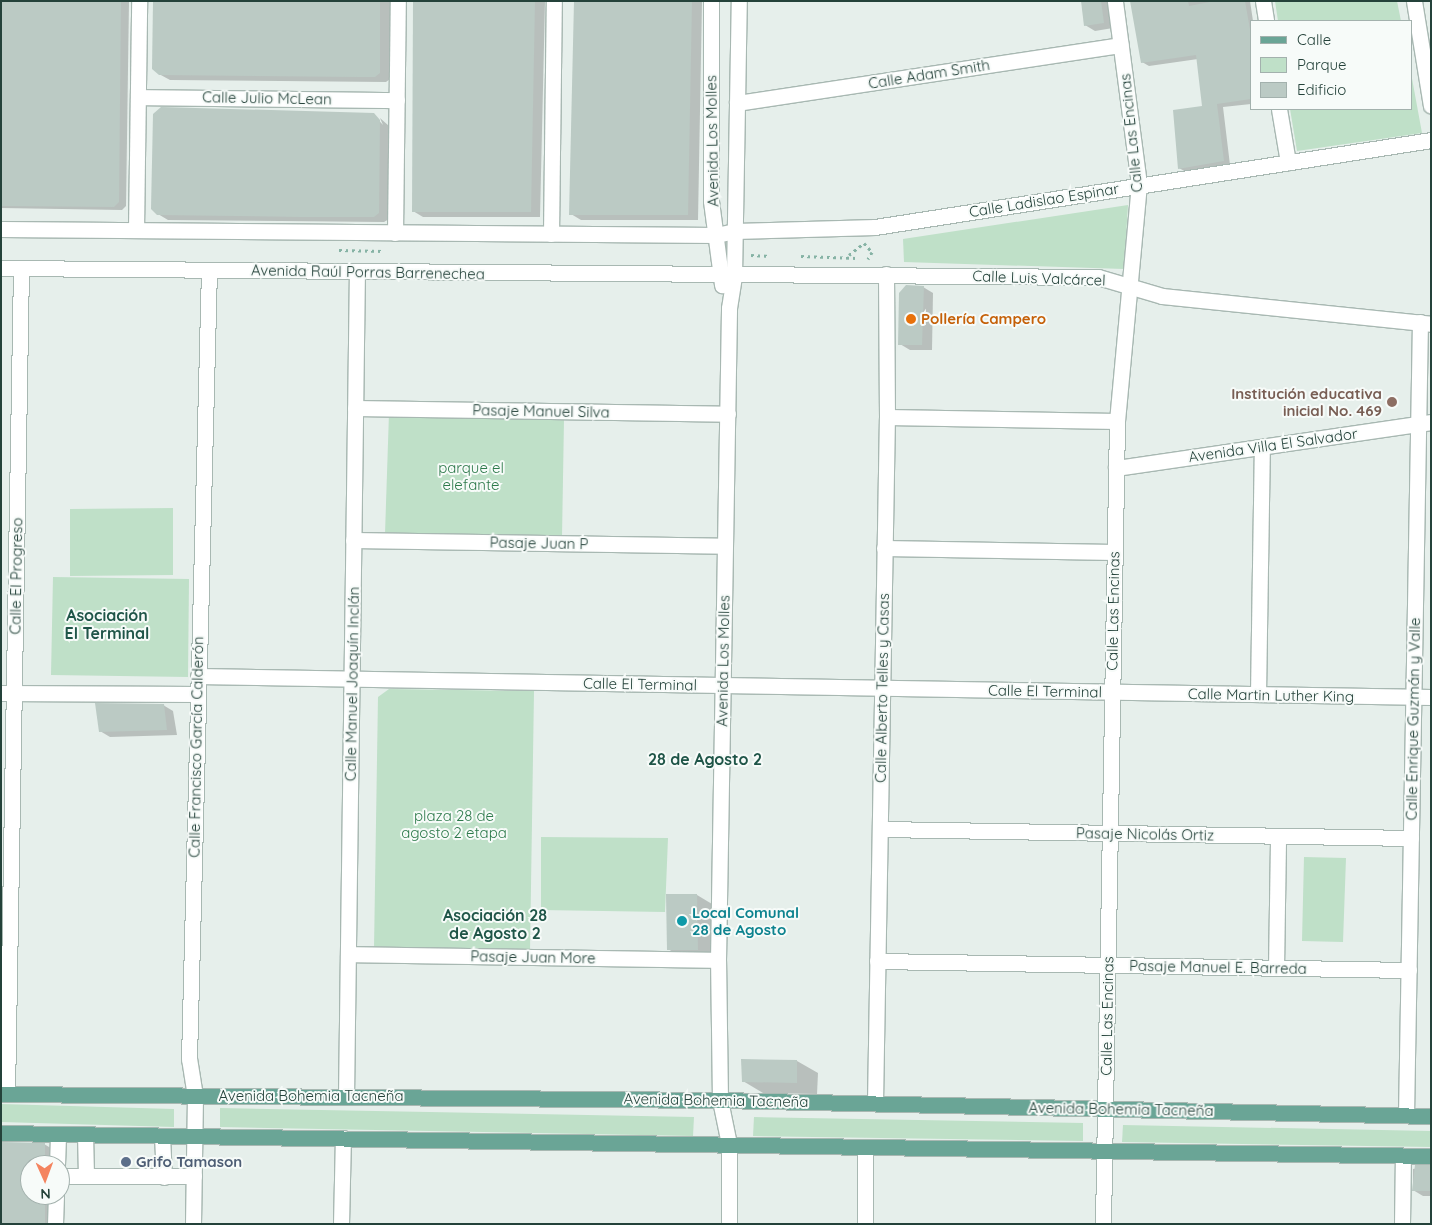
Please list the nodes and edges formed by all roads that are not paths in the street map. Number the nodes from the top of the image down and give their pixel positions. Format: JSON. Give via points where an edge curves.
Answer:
{"nodes":[{"id":1,"x":139,"y":1,"type":"edge"},
{"id":2,"x":398,"y":1,"type":"edge"},
{"id":3,"x":554,"y":1,"type":"edge"},
{"id":4,"x":711,"y":1,"type":"edge"},
{"id":5,"x":739,"y":1,"type":"edge"},
{"id":6,"x":1115,"y":1,"type":"edge"},
{"id":7,"x":1263,"y":1,"type":"edge"},
{"id":8,"x":1414,"y":1,"type":"edge"},
{"id":9,"x":1266,"y":20,"type":"edge"},
{"id":10,"x":1121,"y":45,"type":"junction"},
{"id":11,"x":138,"y":97,"type":"junction"},
{"id":12,"x":397,"y":100,"type":"junction"},
{"id":13,"x":737,"y":104,"type":"junction"},
{"id":14,"x":1431,"y":106,"type":"edge"},
{"id":15,"x":1280,"y":110,"type":"edge"},
{"id":16,"x":1431,"y":140,"type":"edge"},
{"id":17,"x":1288,"y":162,"type":"junction"},
{"id":18,"x":1139,"y":184,"type":"junction"},
{"id":19,"x":1,"y":229,"type":"edge"},
{"id":20,"x":136,"y":230,"type":"junction"},
{"id":21,"x":735,"y":231,"type":"junction"},
{"id":22,"x":395,"y":232,"type":"junction"},
{"id":23,"x":551,"y":234,"type":"junction"},
{"id":24,"x":716,"y":235,"type":"junction"},
{"id":25,"x":1,"y":268,"type":"edge"},
{"id":26,"x":21,"y":268,"type":"junction"},
{"id":27,"x":209,"y":270,"type":"junction"},
{"id":28,"x":357,"y":272,"type":"junction"},
{"id":29,"x":886,"y":274,"type":"junction"},
{"id":30,"x":727,"y":276,"type":"junction"},
{"id":31,"x":1130,"y":285,"type":"junction"},
{"id":32,"x":1425,"y":323,"type":"edge"},
{"id":33,"x":355,"y":408,"type":"junction"},
{"id":34,"x":728,"y":414,"type":"junction"},
{"id":35,"x":887,"y":417,"type":"junction"},
{"id":36,"x":1117,"y":421,"type":"junction"},
{"id":37,"x":1425,"y":423,"type":"edge"},
{"id":38,"x":1262,"y":447,"type":"junction"},
{"id":39,"x":1116,"y":468,"type":"junction"},
{"id":40,"x":354,"y":540,"type":"junction"},
{"id":41,"x":725,"y":546,"type":"junction"},
{"id":42,"x":884,"y":548,"type":"junction"},
{"id":43,"x":1114,"y":552,"type":"junction"},
{"id":44,"x":198,"y":676,"type":"junction"},
{"id":45,"x":352,"y":680,"type":"junction"},
{"id":46,"x":723,"y":686,"type":"junction"},
{"id":47,"x":882,"y":688,"type":"junction"},
{"id":48,"x":1112,"y":692,"type":"junction"},
{"id":49,"x":7,"y":693,"type":"edge"},
{"id":50,"x":197,"y":694,"type":"junction"},
{"id":51,"x":1258,"y":694,"type":"junction"},
{"id":52,"x":1414,"y":697,"type":"junction"},
{"id":53,"x":1431,"y":697,"type":"edge"},
{"id":54,"x":880,"y":829,"type":"junction"},
{"id":55,"x":1110,"y":833,"type":"junction"},
{"id":56,"x":1278,"y":836,"type":"junction"},
{"id":57,"x":1411,"y":838,"type":"junction"},
{"id":58,"x":348,"y":954,"type":"junction"},
{"id":59,"x":718,"y":960,"type":"junction"},
{"id":60,"x":878,"y":961,"type":"junction"},
{"id":61,"x":1108,"y":965,"type":"junction"},
{"id":62,"x":1276,"y":968,"type":"junction"},
{"id":63,"x":1409,"y":970,"type":"junction"},
{"id":64,"x":4,"y":1094,"type":"edge"},
{"id":65,"x":195,"y":1096,"type":"junction"},
{"id":66,"x":346,"y":1097,"type":"junction"},
{"id":67,"x":720,"y":1100,"type":"junction"},
{"id":68,"x":875,"y":1102,"type":"junction"},
{"id":69,"x":1105,"y":1108,"type":"junction"},
{"id":70,"x":1406,"y":1115,"type":"junction"},
{"id":71,"x":1431,"y":1116,"type":"edge"},
{"id":72,"x":1,"y":1133,"type":"edge"},
{"id":73,"x":58,"y":1134,"type":"junction"},
{"id":74,"x":85,"y":1134,"type":"junction"},
{"id":75,"x":162,"y":1136,"type":"junction"},
{"id":76,"x":194,"y":1136,"type":"junction"},
{"id":77,"x":343,"y":1138,"type":"junction"},
{"id":78,"x":729,"y":1144,"type":"junction"},
{"id":79,"x":865,"y":1147,"type":"junction"},
{"id":80,"x":1104,"y":1150,"type":"junction"},
{"id":81,"x":57,"y":1155,"type":"edge"},
{"id":82,"x":1403,"y":1156,"type":"junction"},
{"id":83,"x":1431,"y":1156,"type":"edge"},
{"id":84,"x":70,"y":1176,"type":"edge"},
{"id":85,"x":86,"y":1176,"type":"junction"},
{"id":86,"x":164,"y":1176,"type":"junction"},
{"id":87,"x":194,"y":1176,"type":"junction"},
{"id":88,"x":56,"y":1205,"type":"edge"},
{"id":89,"x":55,"y":1224,"type":"edge"},
{"id":90,"x":193,"y":1224,"type":"edge"},
{"id":91,"x":341,"y":1224,"type":"edge"},
{"id":92,"x":729,"y":1224,"type":"edge"},
{"id":93,"x":865,"y":1224,"type":"edge"},
{"id":94,"x":1103,"y":1224,"type":"edge"},
{"id":95,"x":1402,"y":1224,"type":"edge"}],
"edges":[{"from":1,"to":11,"type":"street"},
{"from":2,"to":12,"type":"street"},
{"from":3,"to":23,"type":"street"},
{"from":4,"to":24,"type":"street","name":"Avenida Los Molles","via":[[711,201]]},
{"from":5,"to":13,"type":"street","name":"Avenida Los Molles"},
{"from":6,"to":10,"type":"street","name":"Calle Las Encinas"},
{"from":7,"to":9,"type":"street"},
{"from":8,"to":14,"type":"street"},
{"from":10,"to":13,"type":"street","name":"Calle Adam Smith"},
{"from":10,"to":18,"type":"street","name":"Calle Las Encinas"},
{"from":11,"to":12,"type":"street","name":"Calle Julio McLean"},
{"from":11,"to":20,"type":"street"},
{"from":12,"to":22,"type":"street"},
{"from":13,"to":21,"type":"street","name":"Avenida Los Molles"},
{"from":15,"to":17,"type":"street"},
{"from":16,"to":17,"type":"street","name":"Calle Ladislao Espinar"},
{"from":17,"to":18,"type":"street","name":"Calle Ladislao Espinar"},
{"from":18,"to":21,"type":"street","name":"Calle Ladislao Espinar","via":[[875,227]]},
{"from":18,"to":31,"type":"street","name":"Calle Las Encinas"},
{"from":19,"to":20,"type":"street"},
{"from":20,"to":22,"type":"street"},
{"from":21,"to":24,"type":"street","name":"Calle Ladislao Espinar"},
{"from":21,"to":30,"type":"street","name":"Avenida Los Molles"},
{"from":22,"to":23,"type":"street"},
{"from":23,"to":24,"type":"street"},
{"from":24,"to":30,"type":"street","name":"Avenida Los Molles"},
{"from":25,"to":26,"type":"street","name":"Avenida Raúl Porras Barrenechea"},
{"from":26,"to":27,"type":"street","name":"Avenida Raúl Porras Barrenechea"},
{"from":26,"to":49,"type":"street","name":"Calle El Progreso"},
{"from":27,"to":28,"type":"street","name":"Avenida Raúl Porras Barrenechea"},
{"from":27,"to":44,"type":"street","name":"Calle Francisco García Calderón"},
{"from":28,"to":30,"type":"street","name":"Avenida Raúl Porras Barrenechea"},
{"from":28,"to":33,"type":"street","name":"Calle Manuel Joaquín Inclán"},
{"from":29,"to":30,"type":"street","name":"Calle Luis Valcárcel"},
{"from":29,"to":31,"type":"street","name":"Calle Luis Valcárcel","via":[[1098,277]]},
{"from":29,"to":35,"type":"street","name":"Calle Alberto Telles y Casas"},
{"from":30,"to":34,"type":"street","name":"Avenida Los Molles"},
{"from":31,"to":32,"type":"street","name":"Calle Luis Valcárcel","via":[[1162,296]]},
{"from":31,"to":36,"type":"street","name":"Calle Las Encinas"},
{"from":32,"to":37,"type":"street","name":"Calle Enrique Guzmán y Valle"},
{"from":33,"to":34,"type":"street","name":"Pasaje Manuel Silva"},
{"from":33,"to":40,"type":"street","name":"Calle Manuel Joaquín Inclán"},
{"from":34,"to":41,"type":"street","name":"Avenida Los Molles"},
{"from":35,"to":36,"type":"street"},
{"from":35,"to":42,"type":"street","name":"Calle Alberto Telles y Casas"},
{"from":36,"to":39,"type":"street","name":"Calle Las Encinas"},
{"from":37,"to":38,"type":"street","name":"Avenida Villa El Salvador"},
{"from":37,"to":52,"type":"street","name":"Calle Enrique Guzmán y Valle"},
{"from":38,"to":39,"type":"street","name":"Avenida Villa El Salvador"},
{"from":38,"to":51,"type":"street"},
{"from":39,"to":43,"type":"street","name":"Calle Las Encinas"},
{"from":40,"to":41,"type":"street","name":"Pasaje Juan P"},
{"from":40,"to":45,"type":"street","name":"Calle Manuel Joaquín Inclán"},
{"from":41,"to":46,"type":"street","name":"Avenida Los Molles"},
{"from":42,"to":43,"type":"street"},
{"from":42,"to":47,"type":"street","name":"Calle Alberto Telles y Casas"},
{"from":43,"to":48,"type":"street","name":"Calle Las Encinas"},
{"from":44,"to":45,"type":"street","name":"Calle El Terminal"},
{"from":44,"to":50,"type":"street","name":"Calle Francisco García Calderón"},
{"from":45,"to":46,"type":"street","name":"Calle El Terminal"},
{"from":45,"to":58,"type":"street","name":"Calle Manuel Joaquín Inclán"},
{"from":46,"to":47,"type":"street","name":"Calle El Terminal"},
{"from":46,"to":59,"type":"street","name":"Avenida Los Molles"},
{"from":47,"to":48,"type":"street","name":"Calle El Terminal"},
{"from":47,"to":54,"type":"street","name":"Calle Alberto Telles y Casas"},
{"from":48,"to":51,"type":"street","name":"Calle Martin Luther King"},
{"from":48,"to":55,"type":"street","name":"Calle Las Encinas"},
{"from":49,"to":50,"type":"street"},
{"from":49,"to":64,"type":"street","name":"Calle El Progreso"},
{"from":50,"to":65,"type":"street","name":"Calle Francisco García Calderón","via":[[189,1059]]},
{"from":51,"to":52,"type":"street","name":"Calle Martin Luther King"},
{"from":52,"to":53,"type":"street","name":"Calle Martin Luther King"},
{"from":52,"to":57,"type":"street","name":"Calle Enrique Guzmán y Valle"},
{"from":54,"to":55,"type":"street","name":"Pasaje Nicolás Ortiz"},
{"from":54,"to":60,"type":"street","name":"Calle Alberto Telles y Casas"},
{"from":55,"to":56,"type":"street","name":"Pasaje Nicolás Ortiz"},
{"from":55,"to":61,"type":"street","name":"Calle Las Encinas"},
{"from":56,"to":57,"type":"street","name":"Pasaje Nicolás Ortiz"},
{"from":56,"to":62,"type":"street"},
{"from":57,"to":63,"type":"street","name":"Calle Enrique Guzmán y Valle"},
{"from":58,"to":59,"type":"street","name":"Pasaje Juan More"},
{"from":58,"to":66,"type":"street","name":"Calle Manuel Joaquín Inclán"},
{"from":59,"to":67,"type":"street","name":"Avenida Los Molles"},
{"from":60,"to":61,"type":"street","name":"Pasaje Manuel E. Barreda"},
{"from":60,"to":68,"type":"street","name":"Calle Alberto Telles y Casas"},
{"from":61,"to":62,"type":"street","name":"Pasaje Manuel E. Barreda"},
{"from":61,"to":69,"type":"street","name":"Calle Las Encinas"},
{"from":62,"to":63,"type":"street","name":"Pasaje Manuel E. Barreda"},
{"from":63,"to":70,"type":"street","name":"Calle Enrique Guzmán y Valle"},
{"from":64,"to":65,"type":"main road","name":"Avenida Bohemia Tacneña"},
{"from":65,"to":66,"type":"main road","name":"Avenida Bohemia Tacneña"},
{"from":65,"to":76,"type":"street","name":"Calle Francisco García Calderón"},
{"from":66,"to":67,"type":"main road","name":"Avenida Bohemia Tacneña"},
{"from":67,"to":68,"type":"main road","name":"Avenida Bohemia Tacneña"},
{"from":67,"to":78,"type":"street","name":"Avenida Los Molles"},
{"from":68,"to":69,"type":"main road","name":"Avenida Bohemia Tacneña"},
{"from":69,"to":70,"type":"main road","name":"Avenida Bohemia Tacneña"},
{"from":69,"to":80,"type":"street","name":"Calle Las Encinas"},
{"from":70,"to":71,"type":"main road","name":"Avenida Bohemia Tacneña"},
{"from":72,"to":73,"type":"main road"},
{"from":73,"to":74,"type":"main road"},
{"from":73,"to":81,"type":"street"},
{"from":74,"to":75,"type":"main road"},
{"from":74,"to":85,"type":"street"},
{"from":75,"to":76,"type":"main road"},
{"from":75,"to":86,"type":"street"},
{"from":76,"to":77,"type":"main road"},
{"from":76,"to":87,"type":"street","name":"Calle Francisco García Calderón"},
{"from":77,"to":78,"type":"main road"},
{"from":77,"to":91,"type":"street"},
{"from":78,"to":79,"type":"main road"},
{"from":78,"to":92,"type":"street","name":"Avenida Los Molles"},
{"from":79,"to":80,"type":"main road"},
{"from":79,"to":93,"type":"street"},
{"from":80,"to":82,"type":"main road"},
{"from":80,"to":94,"type":"street","name":"Calle Las Encinas"},
{"from":82,"to":83,"type":"main road"},
{"from":82,"to":95,"type":"street"},
{"from":84,"to":85,"type":"street"},
{"from":85,"to":86,"type":"street"},
{"from":86,"to":87,"type":"street"},
{"from":87,"to":90,"type":"street","name":"Calle Francisco García Calderón"},
{"from":88,"to":89,"type":"street"}]}
